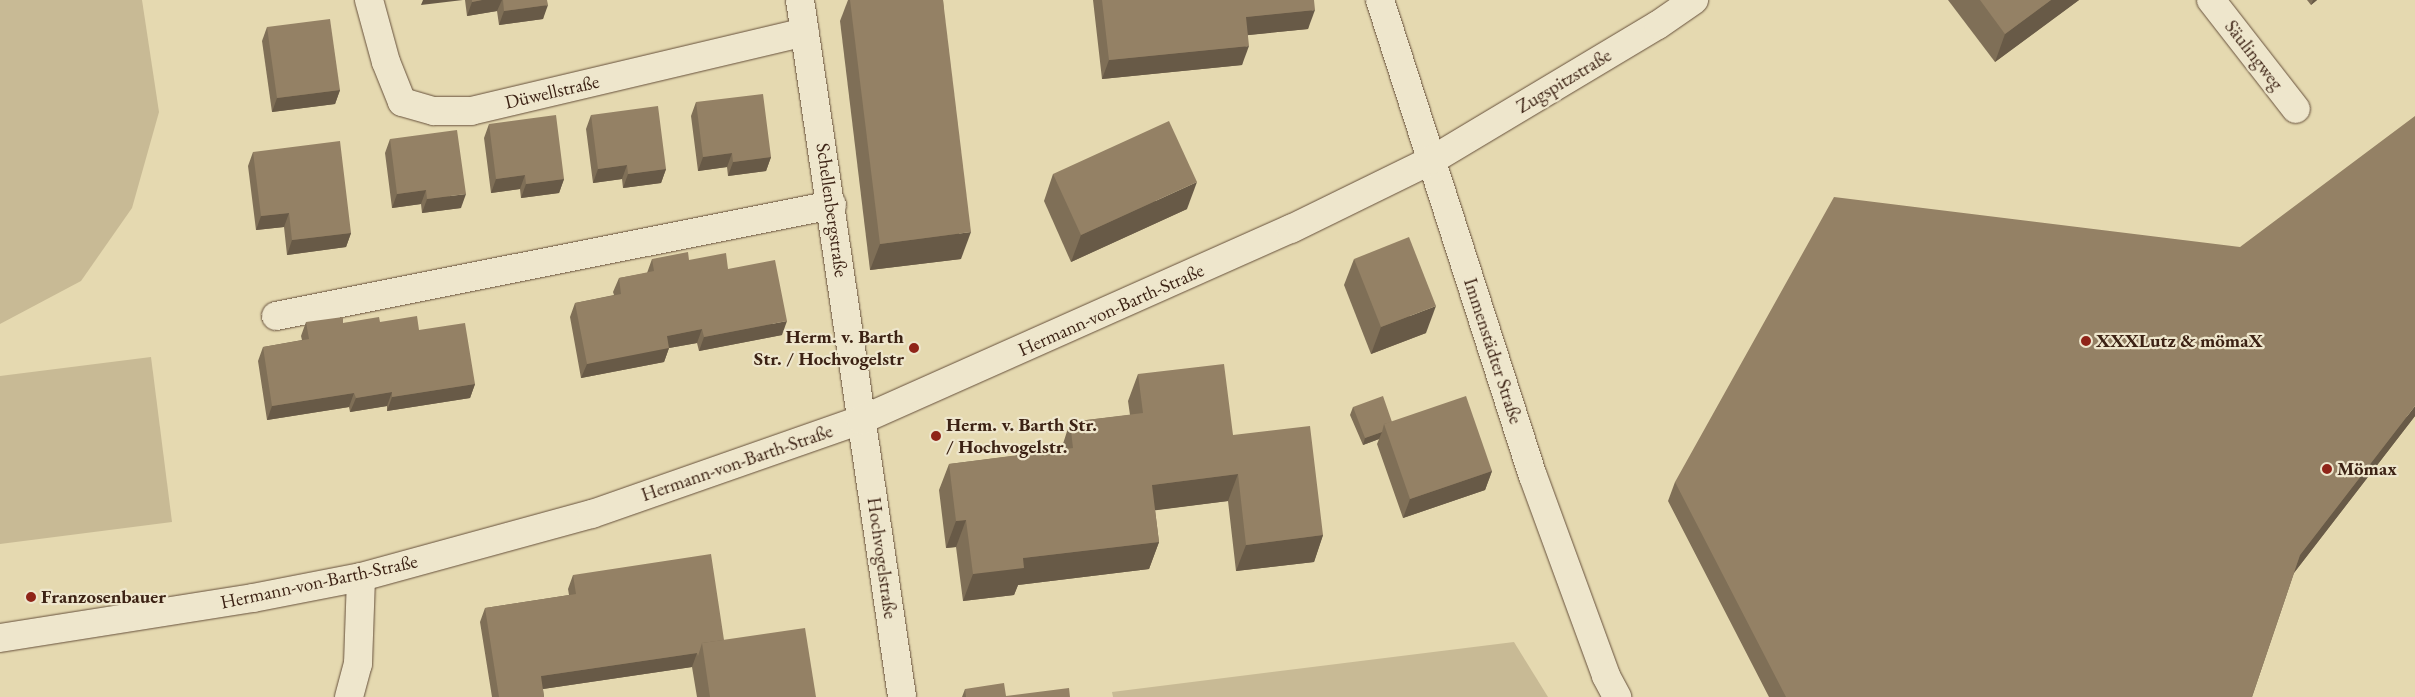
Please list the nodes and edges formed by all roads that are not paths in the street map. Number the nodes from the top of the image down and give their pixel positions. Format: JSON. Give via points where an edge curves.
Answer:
{"nodes":[{"id":1,"x":370,"y":0,"type":"edge"},
{"id":2,"x":800,"y":0,"type":"edge"},
{"id":3,"x":1380,"y":0,"type":"edge"},
{"id":4,"x":1694,"y":0,"type":"edge"},
{"id":5,"x":2211,"y":0,"type":"edge"},
{"id":6,"x":805,"y":32,"type":"junction"},
{"id":7,"x":2296,"y":109,"type":"dead end"},
{"id":8,"x":1432,"y":160,"type":"junction"},
{"id":9,"x":832,"y":205,"type":"junction"},
{"id":10,"x":276,"y":316,"type":"dead end"},
{"id":11,"x":861,"y":420,"type":"junction"},
{"id":12,"x":361,"y":577,"type":"junction"},
{"id":13,"x":0,"y":638,"type":"edge"},
{"id":14,"x":349,"y":697,"type":"edge"},
{"id":15,"x":902,"y":697,"type":"edge"},
{"id":16,"x":1617,"y":697,"type":"edge"}],
"edges":[{"from":1,"to":6,"type":"street","name":"Düwellstraße","via":[[386,62],[402,102],[434,111],[471,111]]},
{"from":2,"to":6,"type":"street","name":"Schellenbergstraße"},
{"from":3,"to":8,"type":"street","name":"Immenstädter Straße"},
{"from":4,"to":8,"type":"street","name":"Zugspitzstraße","via":[[1658,25]]},
{"from":5,"to":7,"type":"street","name":"Säulingweg"},
{"from":6,"to":9,"type":"street","name":"Schellenbergstraße"},
{"from":8,"to":11,"type":"street","name":"Hermann-von-Barth-Straße","via":[[1282,233]]},
{"from":8,"to":16,"type":"street","name":"Immenstädter Straße","via":[[1533,476],[1606,676]]},
{"from":9,"to":10,"type":"street"},
{"from":9,"to":11,"type":"street","name":"Schellenbergstraße"},
{"from":11,"to":12,"type":"street","name":"Hermann-von-Barth-Straße","via":[[592,514]]},
{"from":11,"to":15,"type":"street","name":"Hochvogelstraße"},
{"from":12,"to":13,"type":"street","name":"Hermann-von-Barth-Straße","via":[[253,598]]},
{"from":12,"to":14,"type":"street","via":[[358,664]]}]}
